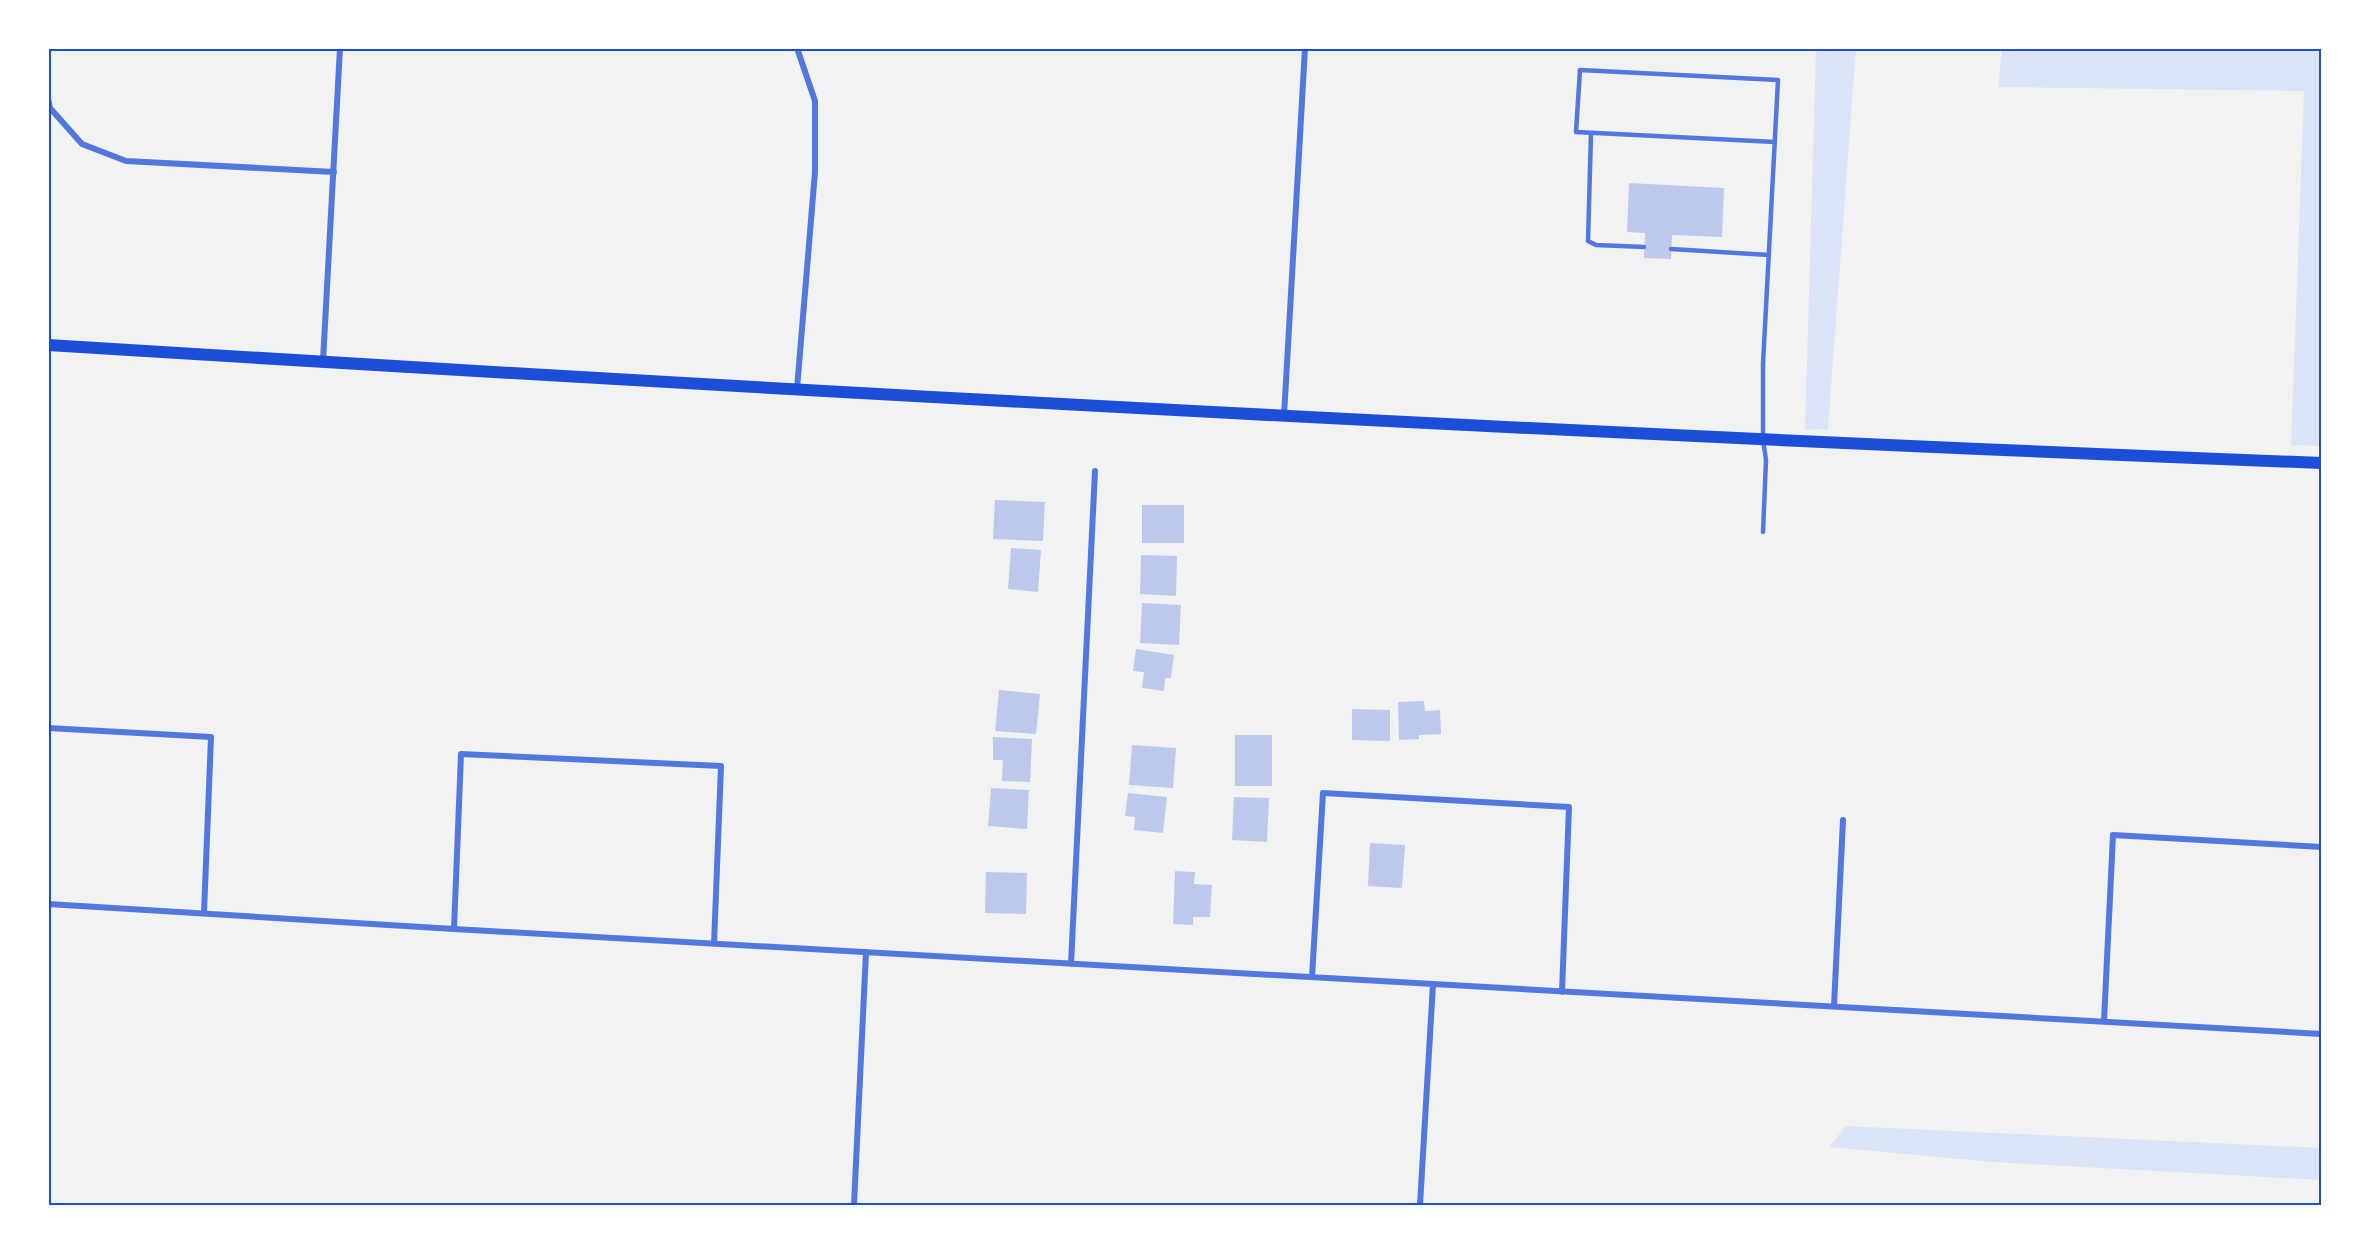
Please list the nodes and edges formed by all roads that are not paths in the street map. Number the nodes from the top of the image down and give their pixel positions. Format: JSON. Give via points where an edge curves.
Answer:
{"nodes":[{"id":1,"x":340,"y":48,"type":"edge"},
{"id":2,"x":797,"y":48,"type":"edge"},
{"id":3,"x":1305,"y":48,"type":"edge"},
{"id":4,"x":48,"y":99,"type":"edge"},
{"id":5,"x":1591,"y":133,"type":"junction"},
{"id":6,"x":1775,"y":142,"type":"junction"},
{"id":7,"x":334,"y":172,"type":"junction"},
{"id":8,"x":1644,"y":247,"type":"dead end"},
{"id":9,"x":1671,"y":249,"type":"dead end"},
{"id":10,"x":1769,"y":255,"type":"junction"},
{"id":11,"x":48,"y":345,"type":"edge"},
{"id":12,"x":323,"y":362,"type":"junction"},
{"id":13,"x":797,"y":390,"type":"junction"},
{"id":14,"x":1284,"y":417,"type":"junction"},
{"id":15,"x":1763,"y":440,"type":"junction"},
{"id":16,"x":2322,"y":463,"type":"edge"},
{"id":17,"x":1095,"y":471,"type":"dead end"},
{"id":18,"x":1763,"y":532,"type":"dead end"},
{"id":19,"x":48,"y":728,"type":"edge"},
{"id":20,"x":1843,"y":820,"type":"dead end"},
{"id":21,"x":2322,"y":847,"type":"edge"},
{"id":22,"x":48,"y":904,"type":"edge"},
{"id":23,"x":204,"y":913,"type":"junction"},
{"id":24,"x":454,"y":929,"type":"junction"},
{"id":25,"x":714,"y":944,"type":"junction"},
{"id":26,"x":866,"y":952,"type":"junction"},
{"id":27,"x":1071,"y":964,"type":"junction"},
{"id":28,"x":1312,"y":977,"type":"junction"},
{"id":29,"x":1433,"y":984,"type":"junction"},
{"id":30,"x":1562,"y":992,"type":"junction"},
{"id":31,"x":1834,"y":1006,"type":"junction"},
{"id":32,"x":2104,"y":1021,"type":"junction"},
{"id":33,"x":2322,"y":1034,"type":"edge"},
{"id":34,"x":854,"y":1205,"type":"edge"},
{"id":35,"x":1420,"y":1205,"type":"edge"}],
"edges":[{"from":1,"to":7,"type":"street"},
{"from":2,"to":13,"type":"street","via":[[815,101],[815,172]]},
{"from":3,"to":14,"type":"street"},
{"from":4,"to":7,"type":"street","via":[[50,108],[82,144],[126,161]]},
{"from":5,"to":6,"type":"lane"},
{"from":5,"to":6,"type":"lane","via":[[1576,132],[1580,70],[1778,80]]},
{"from":5,"to":8,"type":"lane","via":[[1588,241],[1596,245]]},
{"from":6,"to":10,"type":"lane"},
{"from":7,"to":12,"type":"street"},
{"from":9,"to":10,"type":"lane"},
{"from":10,"to":15,"type":"lane"},
{"from":11,"to":12,"type":"main road"},
{"from":12,"to":13,"type":"main road"},
{"from":13,"to":14,"type":"main road"},
{"from":14,"to":15,"type":"main road"},
{"from":15,"to":16,"type":"main road"},
{"from":15,"to":18,"type":"lane"},
{"from":17,"to":27,"type":"street"},
{"from":19,"to":23,"type":"street","via":[[211,737]]},
{"from":20,"to":31,"type":"street"},
{"from":21,"to":32,"type":"street","via":[[2114,835]]},
{"from":22,"to":23,"type":"street"},
{"from":23,"to":24,"type":"street"},
{"from":24,"to":25,"type":"street"},
{"from":24,"to":25,"type":"street","via":[[461,754],[721,766]]},
{"from":25,"to":26,"type":"street"},
{"from":26,"to":27,"type":"street"},
{"from":26,"to":34,"type":"street"},
{"from":27,"to":28,"type":"street"},
{"from":28,"to":29,"type":"street"},
{"from":28,"to":30,"type":"street","via":[[1323,793],[1569,807]]},
{"from":29,"to":30,"type":"street"},
{"from":29,"to":35,"type":"street"},
{"from":30,"to":31,"type":"street"},
{"from":31,"to":32,"type":"street"},
{"from":32,"to":33,"type":"street"}]}
